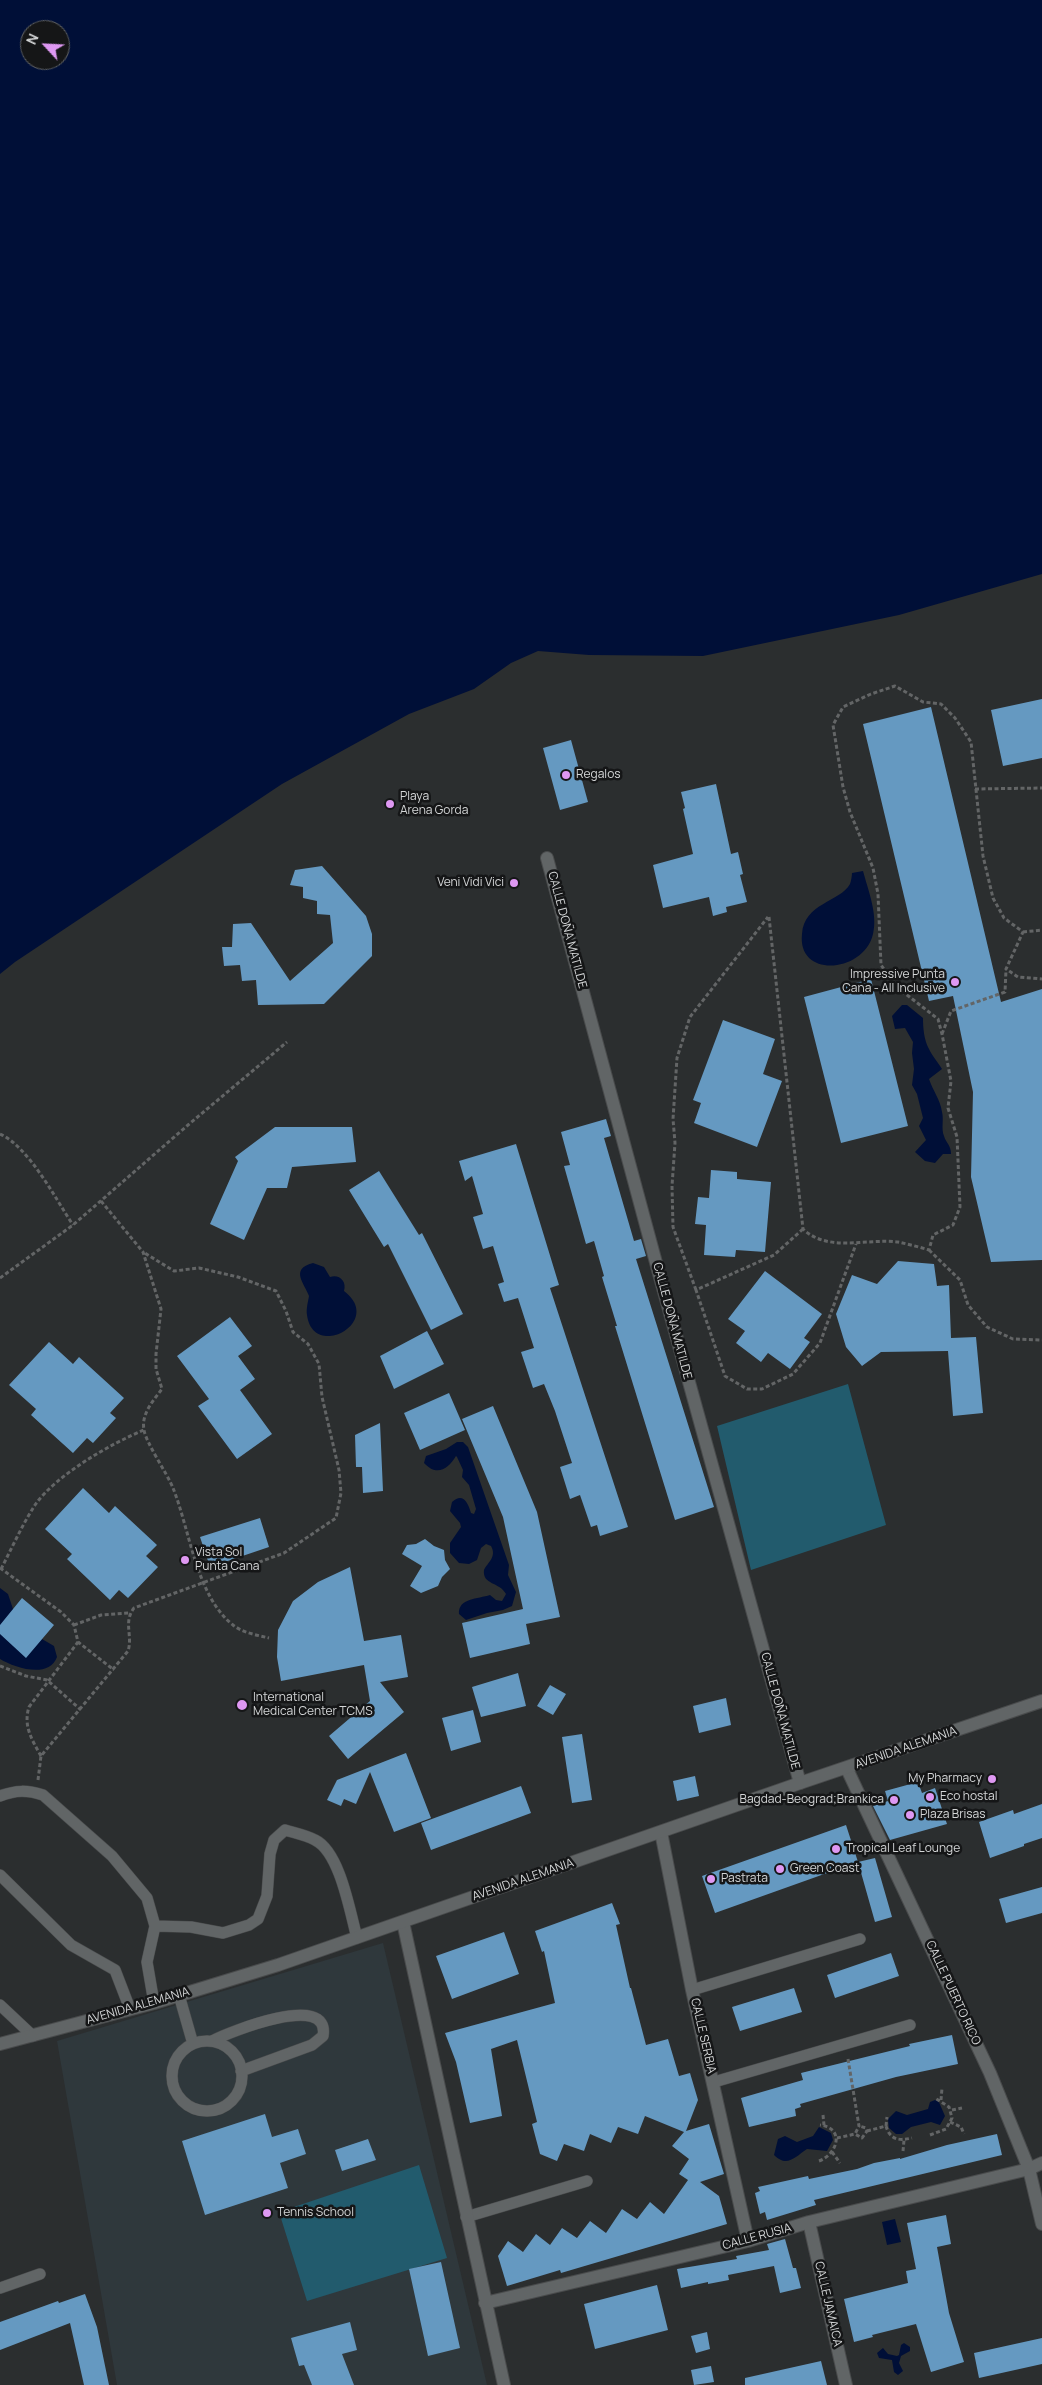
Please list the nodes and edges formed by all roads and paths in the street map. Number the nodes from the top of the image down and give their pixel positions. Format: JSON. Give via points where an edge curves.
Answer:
{"nodes":[{"id":1,"x":1042,"y":788,"type":"edge"},
{"id":2,"x":975,"y":789,"type":"junction"},
{"id":3,"x":548,"y":858,"type":"dead end"},
{"id":4,"x":1042,"y":930,"type":"edge"},
{"id":5,"x":1023,"y":932,"type":"junction"},
{"id":6,"x":1006,"y":969,"type":"junction"},
{"id":7,"x":1042,"y":979,"type":"edge"},
{"id":8,"x":942,"y":1034,"type":"junction"},
{"id":9,"x":287,"y":1042,"type":"dead end"},
{"id":10,"x":0,"y":1134,"type":"edge"},
{"id":11,"x":100,"y":1202,"type":"junction"},
{"id":12,"x":74,"y":1225,"type":"junction"},
{"id":13,"x":803,"y":1229,"type":"junction"},
{"id":14,"x":856,"y":1244,"type":"junction"},
{"id":15,"x":929,"y":1250,"type":"junction"},
{"id":16,"x":143,"y":1252,"type":"junction"},
{"id":17,"x":0,"y":1278,"type":"edge"},
{"id":18,"x":696,"y":1290,"type":"junction"},
{"id":19,"x":1042,"y":1340,"type":"edge"},
{"id":20,"x":144,"y":1430,"type":"junction"},
{"id":21,"x":1,"y":1569,"type":"edge"},
{"id":22,"x":202,"y":1581,"type":"junction"},
{"id":23,"x":129,"y":1613,"type":"junction"},
{"id":24,"x":74,"y":1626,"type":"junction"},
{"id":25,"x":269,"y":1638,"type":"dead end"},
{"id":26,"x":78,"y":1642,"type":"junction"},
{"id":27,"x":0,"y":1666,"type":"edge"},
{"id":28,"x":114,"y":1670,"type":"junction"},
{"id":29,"x":47,"y":1680,"type":"junction"},
{"id":30,"x":1042,"y":1701,"type":"edge"},
{"id":31,"x":81,"y":1710,"type":"junction"},
{"id":32,"x":41,"y":1756,"type":"junction"},
{"id":33,"x":847,"y":1769,"type":"junction"},
{"id":34,"x":800,"y":1783,"type":"junction"},
{"id":35,"x":36,"y":1793,"type":"junction"},
{"id":36,"x":0,"y":1796,"type":"edge"},
{"id":37,"x":661,"y":1832,"type":"junction"},
{"id":38,"x":0,"y":1875,"type":"edge"},
{"id":39,"x":403,"y":1922,"type":"junction"},
{"id":40,"x":154,"y":1926,"type":"junction"},
{"id":41,"x":357,"y":1938,"type":"junction"},
{"id":42,"x":860,"y":1939,"type":"dead end"},
{"id":43,"x":692,"y":1990,"type":"junction"},
{"id":44,"x":179,"y":1995,"type":"junction"},
{"id":45,"x":154,"y":2003,"type":"junction"},
{"id":46,"x":0,"y":2005,"type":"edge"},
{"id":47,"x":130,"y":2009,"type":"junction"},
{"id":48,"x":910,"y":2025,"type":"dead end"},
{"id":49,"x":33,"y":2036,"type":"junction"},
{"id":50,"x":212,"y":2041,"type":"junction"},
{"id":51,"x":0,"y":2044,"type":"edge"},
{"id":52,"x":193,"y":2044,"type":"junction"},
{"id":53,"x":848,"y":2060,"type":"dead end"},
{"id":54,"x":241,"y":2071,"type":"junction"},
{"id":55,"x":714,"y":2082,"type":"junction"},
{"id":56,"x":942,"y":2088,"type":"dead end"},
{"id":57,"x":936,"y":2098,"type":"dead end"},
{"id":58,"x":940,"y":2100,"type":"junction"},
{"id":59,"x":962,"y":2108,"type":"dead end"},
{"id":60,"x":952,"y":2110,"type":"junction"},
{"id":61,"x":823,"y":2115,"type":"dead end"},
{"id":62,"x":887,"y":2117,"type":"dead end"},
{"id":63,"x":950,"y":2122,"type":"junction"},
{"id":64,"x":860,"y":2126,"type":"junction"},
{"id":65,"x":886,"y":2126,"type":"junction"},
{"id":66,"x":867,"y":2131,"type":"junction"},
{"id":67,"x":855,"y":2134,"type":"junction"},
{"id":68,"x":964,"y":2134,"type":"dead end"},
{"id":69,"x":930,"y":2135,"type":"dead end"},
{"id":70,"x":837,"y":2138,"type":"junction"},
{"id":71,"x":912,"y":2138,"type":"dead end"},
{"id":72,"x":904,"y":2140,"type":"junction"},
{"id":73,"x":903,"y":2151,"type":"dead end"},
{"id":74,"x":832,"y":2152,"type":"junction"},
{"id":75,"x":819,"y":2162,"type":"dead end"},
{"id":76,"x":840,"y":2163,"type":"dead end"},
{"id":77,"x":1042,"y":2163,"type":"edge"},
{"id":78,"x":1029,"y":2169,"type":"junction"},
{"id":79,"x":587,"y":2181,"type":"dead end"},
{"id":80,"x":466,"y":2217,"type":"junction"},
{"id":81,"x":809,"y":2222,"type":"junction"},
{"id":82,"x":1042,"y":2224,"type":"edge"},
{"id":83,"x":748,"y":2240,"type":"junction"},
{"id":84,"x":40,"y":2274,"type":"dead end"},
{"id":85,"x":0,"y":2288,"type":"edge"},
{"id":86,"x":485,"y":2303,"type":"junction"},
{"id":87,"x":504,"y":2385,"type":"edge"},
{"id":88,"x":846,"y":2385,"type":"edge"}],
"edges":[{"from":1,"to":2,"type":"path"},
{"from":2,"to":5,"type":"path","via":[[983,856],[993,898],[1004,918]]},
{"from":2,"to":8,"type":"path","via":[[971,742],[941,704],[923,702],[895,686],[844,707],[833,725],[843,787],[878,894],[881,965],[898,988],[938,1019]]},
{"from":3,"to":34,"type":"street","name":"CALLE DOÑA MATILDE"},
{"from":4,"to":5,"type":"path"},
{"from":5,"to":6,"type":"path"},
{"from":6,"to":7,"type":"path","via":[[1018,976]]},
{"from":6,"to":8,"type":"path","via":[[1005,992],[951,1011]]},
{"from":8,"to":15,"type":"path","via":[[951,1080],[948,1108],[957,1137],[960,1207],[953,1225],[934,1235]]},
{"from":9,"to":11,"type":"path"},
{"from":10,"to":12,"type":"path","via":[[26,1154]]},
{"from":11,"to":12,"type":"path"},
{"from":11,"to":16,"type":"path"},
{"from":12,"to":17,"type":"path"},
{"from":13,"to":14,"type":"path","via":[[813,1237]]},
{"from":13,"to":18,"type":"path","via":[[774,1255]]},
{"from":13,"to":18,"type":"path","via":[[769,917],[690,1017],[678,1058],[672,1119],[675,1143],[673,1227]]},
{"from":14,"to":15,"type":"path","via":[[897,1242]]},
{"from":14,"to":18,"type":"path","via":[[820,1343],[793,1374],[762,1389],[747,1389],[725,1376]]},
{"from":15,"to":19,"type":"path","via":[[960,1280],[968,1305],[987,1327],[1013,1339]]},
{"from":16,"to":20,"type":"path","via":[[161,1309],[156,1369],[162,1389],[148,1407]]},
{"from":16,"to":22,"type":"path","via":[[174,1271],[199,1268],[238,1277],[276,1291],[293,1332],[308,1344],[319,1364],[322,1396],[339,1470],[341,1493],[336,1518],[284,1553]]},
{"from":20,"to":21,"type":"path","via":[[120,1440],[50,1487],[35,1506]]},
{"from":20,"to":22,"type":"path","via":[[172,1486]]},
{"from":21,"to":24,"type":"path","via":[[61,1612]]},
{"from":22,"to":23,"type":"path","via":[[167,1597],[138,1604]]},
{"from":22,"to":25,"type":"path","via":[[234,1626]]},
{"from":23,"to":24,"type":"path","via":[[101,1615]]},
{"from":23,"to":28,"type":"path","via":[[131,1642]]},
{"from":24,"to":26,"type":"path"},
{"from":26,"to":28,"type":"path"},
{"from":26,"to":29,"type":"path"},
{"from":27,"to":29,"type":"path"},
{"from":28,"to":31,"type":"path"},
{"from":29,"to":31,"type":"path"},
{"from":29,"to":32,"type":"path","via":[[26,1717],[30,1735]]},
{"from":30,"to":33,"type":"street","name":"AVENIDA ALEMANIA"},
{"from":31,"to":32,"type":"path"},
{"from":32,"to":35,"type":"path"},
{"from":33,"to":34,"type":"street","name":"AVENIDA ALEMANIA"},
{"from":33,"to":78,"type":"street","name":"CALLE PUERTO RICO","via":[[990,2073]]},
{"from":34,"to":37,"type":"street","name":"AVENIDA ALEMANIA"},
{"from":35,"to":36,"type":"lane","via":[[14,1791]]},
{"from":35,"to":40,"type":"lane","via":[[55,1804],[112,1856],[147,1898]]},
{"from":37,"to":39,"type":"street","name":"AVENIDA ALEMANIA"},
{"from":37,"to":43,"type":"street","name":"CALLE SERBIA"},
{"from":38,"to":47,"type":"lane","via":[[71,1945],[115,1970]]},
{"from":39,"to":41,"type":"street","name":"AVENIDA ALEMANIA"},
{"from":39,"to":80,"type":"street"},
{"from":40,"to":41,"type":"lane","via":[[191,1927],[223,1933],[258,1919],[268,1896],[274,1840],[285,1830],[317,1840],[331,1855]]},
{"from":40,"to":45,"type":"lane","via":[[147,1962]]},
{"from":41,"to":44,"type":"street","name":"AVENIDA ALEMANIA"},
{"from":42,"to":43,"type":"lane"},
{"from":43,"to":55,"type":"street","name":"CALLE SERBIA"},
{"from":44,"to":45,"type":"street","name":"AVENIDA ALEMANIA"},
{"from":44,"to":52,"type":"lane"},
{"from":45,"to":47,"type":"street","name":"AVENIDA ALEMANIA"},
{"from":46,"to":49,"type":"lane"},
{"from":47,"to":49,"type":"street","name":"AVENIDA ALEMANIA"},
{"from":48,"to":55,"type":"lane"},
{"from":49,"to":51,"type":"street","name":"AVENIDA ALEMANIA"},
{"from":50,"to":52,"type":"lane"},
{"from":50,"to":54,"type":"lane","via":[[230,2050]]},
{"from":50,"to":54,"type":"lane","via":[[248,2026],[299,2014],[316,2018],[322,2025],[323,2036],[312,2045]]},
{"from":52,"to":54,"type":"lane","via":[[178,2057],[172,2076],[177,2095],[192,2108],[212,2111],[230,2103],[240,2086]]},
{"from":53,"to":64,"type":"path"},
{"from":55,"to":83,"type":"street","name":"CALLE SERBIA"},
{"from":56,"to":58,"type":"path"},
{"from":57,"to":58,"type":"path"},
{"from":58,"to":60,"type":"path"},
{"from":59,"to":60,"type":"path"},
{"from":60,"to":63,"type":"path"},
{"from":61,"to":70,"type":"path","via":[[822,2125],[834,2131]]},
{"from":62,"to":65,"type":"path"},
{"from":63,"to":68,"type":"path","via":[[961,2127]]},
{"from":63,"to":69,"type":"path","via":[[946,2129]]},
{"from":64,"to":66,"type":"path"},
{"from":64,"to":67,"type":"path"},
{"from":65,"to":66,"type":"path"},
{"from":65,"to":72,"type":"path","via":[[894,2138]]},
{"from":66,"to":67,"type":"path","via":[[862,2138]]},
{"from":67,"to":70,"type":"path"},
{"from":70,"to":74,"type":"path"},
{"from":71,"to":72,"type":"path"},
{"from":72,"to":73,"type":"path"},
{"from":74,"to":75,"type":"path"},
{"from":74,"to":76,"type":"path"},
{"from":77,"to":78,"type":"street","name":"CALLE RUSIA"},
{"from":78,"to":81,"type":"street","name":"CALLE RUSIA"},
{"from":78,"to":82,"type":"street","name":"CALLE PUERTO RICO"},
{"from":79,"to":80,"type":"lane"},
{"from":80,"to":86,"type":"street"},
{"from":81,"to":83,"type":"street","name":"CALLE RUSIA"},
{"from":81,"to":88,"type":"street","name":"CALLE JAMAICA"},
{"from":83,"to":86,"type":"street","name":"CALLE RUSIA"},
{"from":84,"to":85,"type":"lane"},
{"from":86,"to":87,"type":"street"}]}
